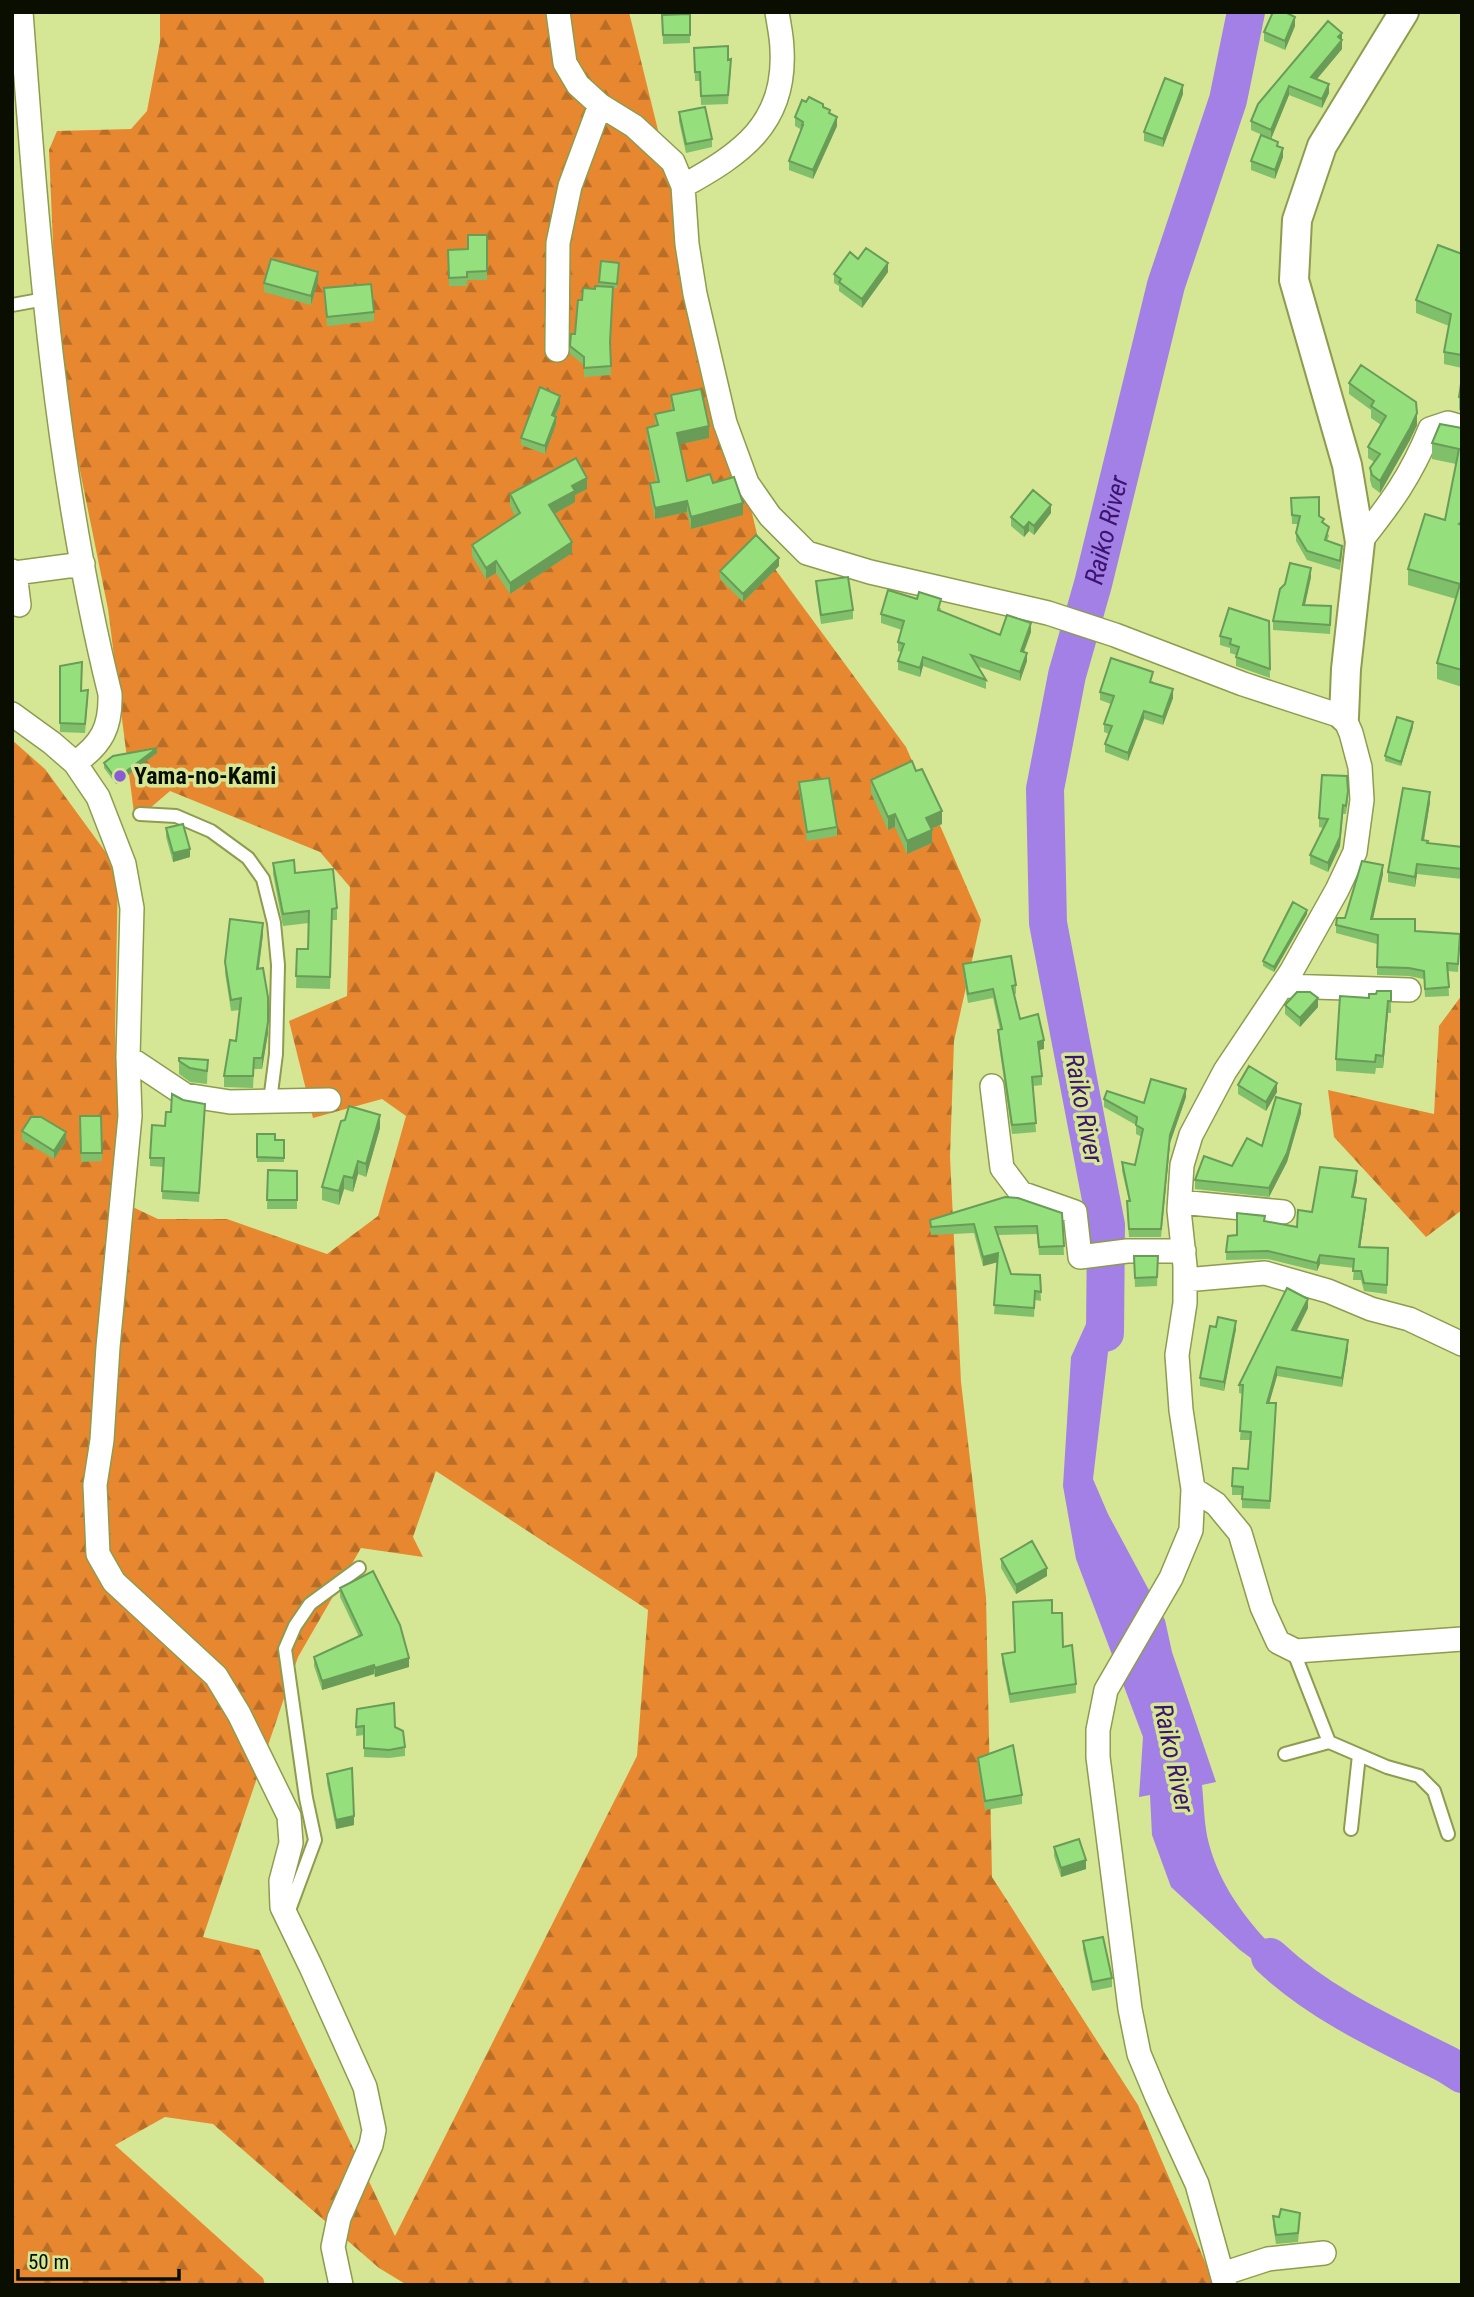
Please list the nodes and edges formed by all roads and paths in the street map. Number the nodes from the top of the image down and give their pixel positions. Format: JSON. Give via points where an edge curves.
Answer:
{"nodes":[{"id":1,"x":21,"y":12,"type":"edge"},
{"id":2,"x":558,"y":12,"type":"edge"},
{"id":3,"x":777,"y":12,"type":"edge"},
{"id":4,"x":1404,"y":12,"type":"edge"},
{"id":5,"x":600,"y":105,"type":"junction"},
{"id":6,"x":683,"y":186,"type":"junction"},
{"id":7,"x":45,"y":299,"type":"junction"},
{"id":8,"x":12,"y":305,"type":"edge"},
{"id":9,"x":557,"y":350,"type":"dead end"},
{"id":10,"x":1462,"y":427,"type":"edge"},
{"id":11,"x":1360,"y":542,"type":"junction"},
{"id":12,"x":83,"y":564,"type":"junction"},
{"id":13,"x":13,"y":572,"type":"edge"},
{"id":14,"x":19,"y":605,"type":"dead end"},
{"id":15,"x":12,"y":714,"type":"edge"},
{"id":16,"x":1344,"y":717,"type":"junction"},
{"id":17,"x":75,"y":764,"type":"junction"},
{"id":18,"x":141,"y":814,"type":"dead end"},
{"id":19,"x":1283,"y":986,"type":"junction"},
{"id":20,"x":1409,"y":990,"type":"dead end"},
{"id":21,"x":128,"y":1057,"type":"junction"},
{"id":22,"x":992,"y":1086,"type":"dead end"},
{"id":23,"x":329,"y":1100,"type":"dead end"},
{"id":24,"x":270,"y":1101,"type":"junction"},
{"id":25,"x":1180,"y":1202,"type":"junction"},
{"id":26,"x":1283,"y":1212,"type":"dead end"},
{"id":27,"x":1184,"y":1251,"type":"junction"},
{"id":28,"x":1185,"y":1280,"type":"junction"},
{"id":29,"x":1462,"y":1344,"type":"edge"},
{"id":30,"x":1193,"y":1489,"type":"junction"},
{"id":31,"x":359,"y":1568,"type":"dead end"},
{"id":32,"x":1462,"y":1639,"type":"edge"},
{"id":33,"x":1293,"y":1650,"type":"junction"},
{"id":34,"x":1329,"y":1742,"type":"junction"},
{"id":35,"x":1284,"y":1755,"type":"dead end"},
{"id":36,"x":1359,"y":1755,"type":"junction"},
{"id":37,"x":1351,"y":1829,"type":"dead end"},
{"id":38,"x":1448,"y":1834,"type":"dead end"},
{"id":39,"x":287,"y":1916,"type":"junction"},
{"id":40,"x":1324,"y":2253,"type":"dead end"},
{"id":41,"x":1223,"y":2279,"type":"edge"},
{"id":42,"x":341,"y":2285,"type":"edge"}],
"edges":[{"from":1,"to":7,"type":"street"},
{"from":2,"to":5,"type":"street","via":[[565,63],[578,85]]},
{"from":3,"to":6,"type":"street","via":[[780,86],[768,119],[751,141],[720,166]]},
{"from":4,"to":11,"type":"street","via":[[1322,146],[1297,220],[1294,280],[1347,465]]},
{"from":5,"to":6,"type":"street","via":[[634,126],[673,162]]},
{"from":5,"to":9,"type":"street","via":[[570,186],[558,243]]},
{"from":6,"to":16,"type":"street","via":[[695,294],[725,423],[747,484],[770,516],[807,553],[1048,613]]},
{"from":7,"to":8,"type":"lane"},
{"from":7,"to":12,"type":"street"},
{"from":10,"to":11,"type":"street","via":[[1448,424],[1430,429],[1397,495]]},
{"from":11,"to":16,"type":"street"},
{"from":12,"to":13,"type":"street"},
{"from":12,"to":17,"type":"street","via":[[111,713],[106,732]]},
{"from":13,"to":14,"type":"street"},
{"from":15,"to":17,"type":"street"},
{"from":16,"to":19,"type":"street","via":[[1360,767],[1362,800],[1354,852],[1338,890]]},
{"from":17,"to":21,"type":"street","via":[[98,796],[124,864],[132,908]]},
{"from":18,"to":24,"type":"lane","via":[[176,816],[211,831],[248,858],[263,879],[278,965]]},
{"from":19,"to":20,"type":"street"},
{"from":19,"to":25,"type":"street","via":[[1225,1072],[1191,1135],[1182,1165]]},
{"from":21,"to":24,"type":"street","via":[[185,1095],[230,1102]]},
{"from":21,"to":39,"type":"street","via":[[130,1116],[95,1485],[98,1554],[114,1582],[216,1676],[239,1714],[289,1816],[291,1843],[281,1881]]},
{"from":22,"to":27,"type":"street","via":[[1002,1168],[1021,1193],[1074,1212],[1080,1257]]},
{"from":23,"to":24,"type":"street"},
{"from":25,"to":26,"type":"street"},
{"from":25,"to":27,"type":"street"},
{"from":27,"to":28,"type":"street"},
{"from":28,"to":29,"type":"street","via":[[1265,1273],[1409,1319]]},
{"from":28,"to":30,"type":"street","via":[[1177,1355]]},
{"from":30,"to":33,"type":"street","via":[[1216,1504],[1240,1533],[1278,1642]]},
{"from":30,"to":41,"type":"street","via":[[1191,1530],[1171,1578],[1106,1690],[1098,1757],[1139,2054],[1197,2184]]},
{"from":31,"to":39,"type":"lane","via":[[310,1604],[285,1649],[315,1840]]},
{"from":32,"to":33,"type":"street"},
{"from":33,"to":34,"type":"lane"},
{"from":34,"to":35,"type":"lane"},
{"from":34,"to":36,"type":"lane"},
{"from":36,"to":37,"type":"lane"},
{"from":36,"to":38,"type":"lane","via":[[1419,1776],[1434,1791]]},
{"from":39,"to":42,"type":"street","via":[[365,2087],[374,2130],[372,2145],[339,2218],[333,2247]]},
{"from":40,"to":41,"type":"street","via":[[1268,2259]]}]}
